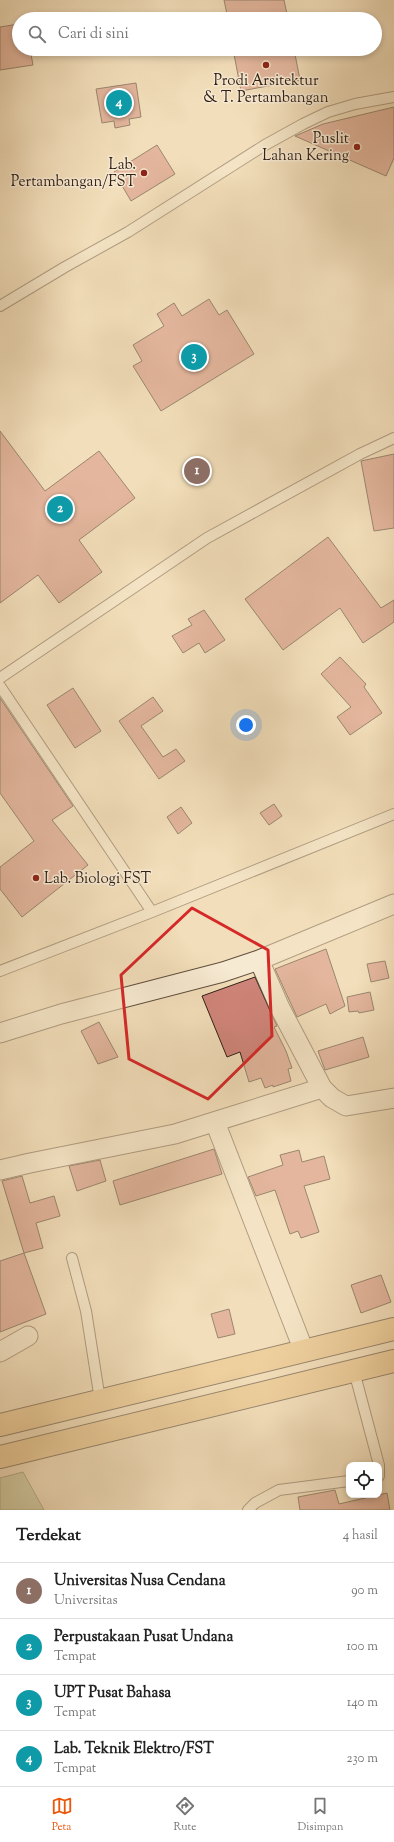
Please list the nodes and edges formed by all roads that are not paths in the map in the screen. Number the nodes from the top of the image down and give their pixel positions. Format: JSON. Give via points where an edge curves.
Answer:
{"nodes":[{"id":1,"x":394,"y":97,"type":"edge"},
{"id":2,"x":0,"y":306,"type":"edge"},
{"id":3,"x":394,"y":438,"type":"edge"},
{"id":4,"x":0,"y":678,"type":"edge"},
{"id":5,"x":0,"y":686,"type":"edge"},
{"id":6,"x":394,"y":814,"type":"edge"},
{"id":7,"x":394,"y":904,"type":"edge"},
{"id":8,"x":152,"y":912,"type":"junction"},
{"id":9,"x":259,"y":960,"type":"junction"},
{"id":10,"x":0,"y":971,"type":"edge"},
{"id":11,"x":0,"y":1033,"type":"edge"},
{"id":12,"x":322,"y":1088,"type":"junction"},
{"id":13,"x":394,"y":1098,"type":"edge"},
{"id":14,"x":215,"y":1122,"type":"junction"},
{"id":15,"x":0,"y":1170,"type":"edge"},
{"id":16,"x":72,"y":1258,"type":"dead end"},
{"id":17,"x":391,"y":1330,"type":"edge"},
{"id":18,"x":28,"y":1336,"type":"dead end"},
{"id":19,"x":304,"y":1351,"type":"junction"},
{"id":20,"x":0,"y":1352,"type":"edge"},
{"id":21,"x":394,"y":1352,"type":"edge"},
{"id":22,"x":394,"y":1361,"type":"edge"},
{"id":23,"x":354,"y":1371,"type":"junction"},
{"id":24,"x":100,"y":1400,"type":"junction"},
{"id":25,"x":0,"y":1425,"type":"edge"},
{"id":26,"x":0,"y":1457,"type":"edge"},
{"id":27,"x":378,"y":1462,"type":"edge"},
{"id":28,"x":346,"y":1481,"type":"edge"},
{"id":29,"x":248,"y":1510,"type":"edge"}],
"edges":[{"from":1,"to":2,"type":"lane","via":[[328,112],[303,124],[265,145],[128,232]]},
{"from":3,"to":4,"type":"lane","via":[[207,538]]},
{"from":5,"to":8,"type":"lane"},
{"from":6,"to":8,"type":"lane"},
{"from":7,"to":9,"type":"street"},
{"from":8,"to":10,"type":"lane"},
{"from":9,"to":11,"type":"street"},
{"from":9,"to":12,"type":"street","via":[[280,1008]]},
{"from":12,"to":13,"type":"street","via":[[346,1106]]},
{"from":12,"to":14,"type":"street"},
{"from":14,"to":15,"type":"street","via":[[175,1134]]},
{"from":14,"to":19,"type":"street"},
{"from":16,"to":24,"type":"lane","via":[[86,1311]]},
{"from":17,"to":19,"type":"highway"},
{"from":17,"to":21,"type":"highway"},
{"from":18,"to":20,"type":"street"},
{"from":19,"to":24,"type":"highway"},
{"from":22,"to":23,"type":"highway"},
{"from":23,"to":26,"type":"highway"},
{"from":23,"to":27,"type":"lane"},
{"from":24,"to":25,"type":"highway"},
{"from":28,"to":29,"type":"lane","via":[[279,1490],[255,1503]]}]}
